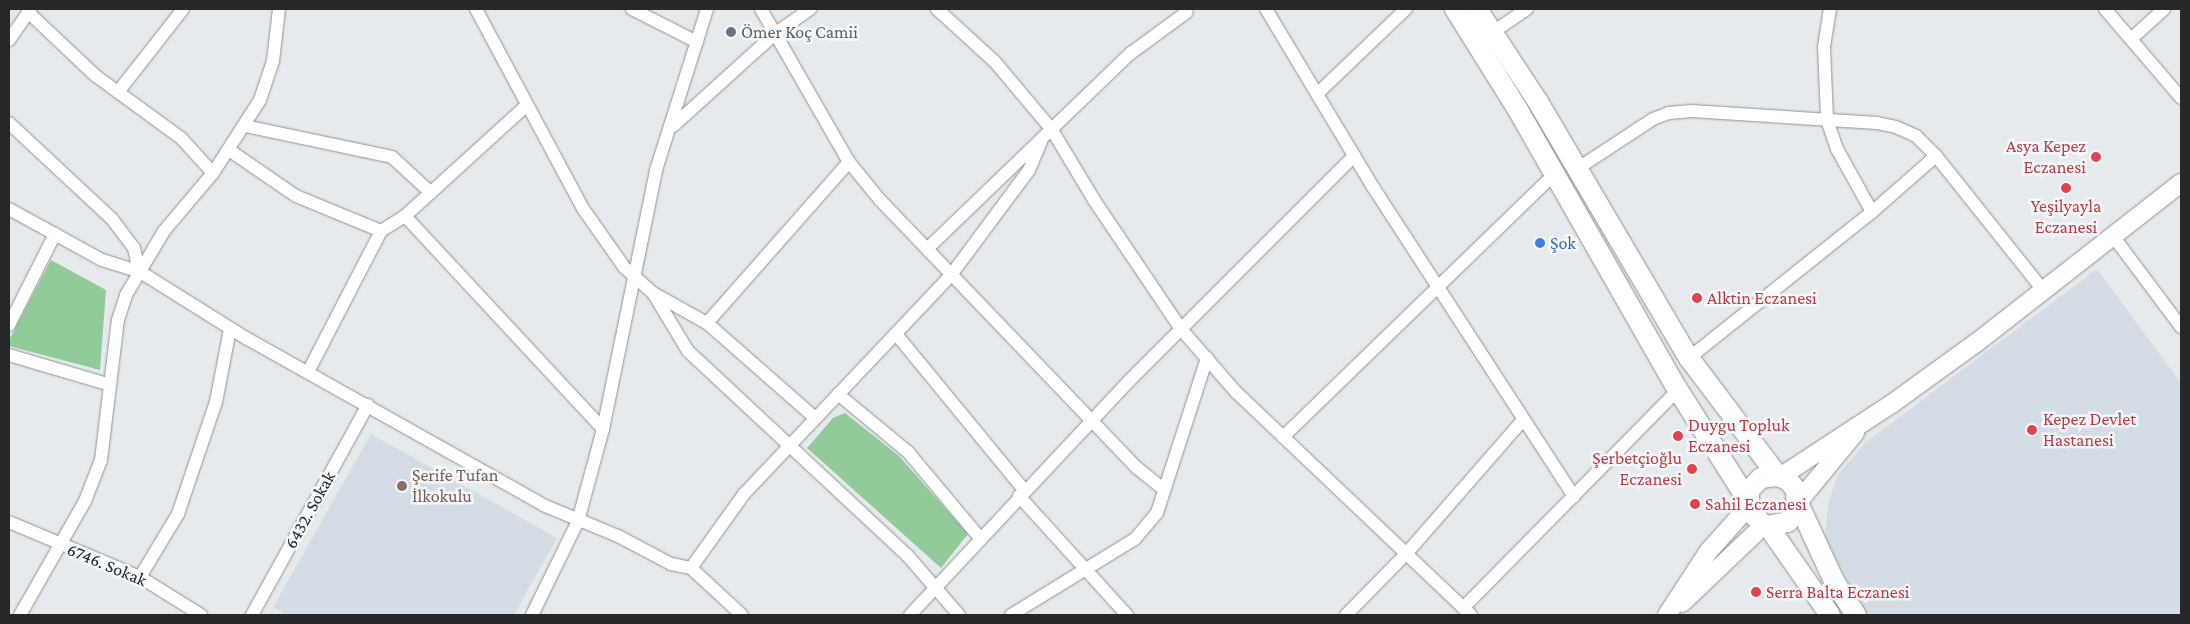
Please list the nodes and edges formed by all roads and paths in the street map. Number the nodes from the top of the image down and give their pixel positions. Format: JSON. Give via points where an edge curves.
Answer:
{"nodes":[{"id":1,"x":184,"y":9,"type":"edge"},
{"id":2,"x":279,"y":9,"type":"edge"},
{"id":3,"x":476,"y":9,"type":"edge"},
{"id":4,"x":632,"y":9,"type":"edge"},
{"id":5,"x":707,"y":9,"type":"edge"},
{"id":6,"x":761,"y":9,"type":"edge"},
{"id":7,"x":810,"y":9,"type":"edge"},
{"id":8,"x":937,"y":9,"type":"edge"},
{"id":9,"x":1266,"y":9,"type":"edge"},
{"id":10,"x":1406,"y":9,"type":"edge"},
{"id":11,"x":1455,"y":9,"type":"edge"},
{"id":12,"x":1477,"y":9,"type":"edge"},
{"id":13,"x":1527,"y":9,"type":"edge"},
{"id":14,"x":1830,"y":9,"type":"edge"},
{"id":15,"x":2105,"y":9,"type":"edge"},
{"id":16,"x":2164,"y":9,"type":"edge"},
{"id":17,"x":29,"y":10,"type":"edge"},
{"id":18,"x":1187,"y":10,"type":"edge"},
{"id":19,"x":1493,"y":32,"type":"junction"},
{"id":20,"x":776,"y":33,"type":"junction"},
{"id":21,"x":2131,"y":38,"type":"junction"},
{"id":22,"x":9,"y":40,"type":"edge"},
{"id":23,"x":697,"y":42,"type":"junction"},
{"id":24,"x":118,"y":92,"type":"junction"},
{"id":25,"x":1317,"y":94,"type":"junction"},
{"id":26,"x":2181,"y":98,"type":"edge"},
{"id":27,"x":526,"y":106,"type":"junction"},
{"id":28,"x":1827,"y":120,"type":"junction"},
{"id":29,"x":9,"y":123,"type":"edge"},
{"id":30,"x":245,"y":126,"type":"junction"},
{"id":31,"x":673,"y":126,"type":"junction"},
{"id":32,"x":1052,"y":130,"type":"junction"},
{"id":33,"x":1041,"y":142,"type":"junction"},
{"id":34,"x":230,"y":150,"type":"junction"},
{"id":35,"x":1354,"y":156,"type":"junction"},
{"id":36,"x":1936,"y":156,"type":"junction"},
{"id":37,"x":850,"y":162,"type":"junction"},
{"id":38,"x":1577,"y":169,"type":"junction"},
{"id":39,"x":214,"y":173,"type":"junction"},
{"id":40,"x":1554,"y":174,"type":"junction"},
{"id":41,"x":2181,"y":183,"type":"edge"},
{"id":42,"x":431,"y":193,"type":"junction"},
{"id":43,"x":9,"y":209,"type":"edge"},
{"id":44,"x":1872,"y":212,"type":"junction"},
{"id":45,"x":405,"y":216,"type":"junction"},
{"id":46,"x":381,"y":231,"type":"junction"},
{"id":47,"x":55,"y":234,"type":"junction"},
{"id":48,"x":2113,"y":236,"type":"junction"},
{"id":49,"x":927,"y":249,"type":"junction"},
{"id":50,"x":139,"y":271,"type":"junction"},
{"id":51,"x":633,"y":275,"type":"junction"},
{"id":52,"x":951,"y":275,"type":"junction"},
{"id":53,"x":1436,"y":288,"type":"junction"},
{"id":54,"x":2043,"y":290,"type":"junction"},
{"id":55,"x":653,"y":293,"type":"junction"},
{"id":56,"x":707,"y":323,"type":"junction"},
{"id":57,"x":9,"y":326,"type":"edge"},
{"id":58,"x":2181,"y":327,"type":"edge"},
{"id":59,"x":230,"y":329,"type":"junction"},
{"id":60,"x":1181,"y":329,"type":"junction"},
{"id":61,"x":896,"y":334,"type":"junction"},
{"id":62,"x":9,"y":355,"type":"edge"},
{"id":63,"x":1207,"y":358,"type":"junction"},
{"id":64,"x":1689,"y":358,"type":"junction"},
{"id":65,"x":308,"y":372,"type":"junction"},
{"id":66,"x":110,"y":385,"type":"junction"},
{"id":67,"x":1678,"y":390,"type":"junction"},
{"id":68,"x":838,"y":394,"type":"junction"},
{"id":69,"x":368,"y":405,"type":"junction"},
{"id":70,"x":815,"y":418,"type":"junction"},
{"id":71,"x":1092,"y":419,"type":"junction"},
{"id":72,"x":1523,"y":420,"type":"junction"},
{"id":73,"x":1861,"y":424,"type":"junction"},
{"id":74,"x":603,"y":429,"type":"junction"},
{"id":75,"x":1284,"y":437,"type":"junction"},
{"id":76,"x":788,"y":446,"type":"junction"},
{"id":77,"x":1779,"y":476,"type":"junction"},
{"id":78,"x":1164,"y":490,"type":"junction"},
{"id":79,"x":1022,"y":493,"type":"junction"},
{"id":80,"x":1574,"y":496,"type":"junction"},
{"id":81,"x":1799,"y":502,"type":"junction"},
{"id":82,"x":1747,"y":503,"type":"junction"},
{"id":83,"x":578,"y":521,"type":"junction"},
{"id":84,"x":9,"y":522,"type":"edge"},
{"id":85,"x":1766,"y":526,"type":"junction"},
{"id":86,"x":980,"y":538,"type":"junction"},
{"id":87,"x":60,"y":545,"type":"junction"},
{"id":88,"x":1406,"y":554,"type":"junction"},
{"id":89,"x":691,"y":568,"type":"junction"},
{"id":90,"x":1087,"y":571,"type":"junction"},
{"id":91,"x":140,"y":577,"type":"junction"},
{"id":92,"x":934,"y":586,"type":"junction"},
{"id":93,"x":1467,"y":612,"type":"edge"},
{"id":94,"x":20,"y":615,"type":"edge"},
{"id":95,"x":201,"y":615,"type":"edge"},
{"id":96,"x":252,"y":615,"type":"edge"},
{"id":97,"x":532,"y":615,"type":"edge"},
{"id":98,"x":742,"y":615,"type":"edge"},
{"id":99,"x":910,"y":615,"type":"edge"},
{"id":100,"x":959,"y":615,"type":"edge"},
{"id":101,"x":1011,"y":615,"type":"edge"},
{"id":102,"x":1127,"y":615,"type":"edge"},
{"id":103,"x":1346,"y":615,"type":"edge"},
{"id":104,"x":1668,"y":615,"type":"edge"},
{"id":105,"x":1830,"y":615,"type":"edge"},
{"id":106,"x":1856,"y":615,"type":"edge"}],
"edges":[{"from":1,"to":24,"type":"street"},
{"from":2,"to":30,"type":"street","via":[[273,61],[260,100]]},
{"from":3,"to":27,"type":"street"},
{"from":4,"to":23,"type":"street"},
{"from":5,"to":23,"type":"street"},
{"from":6,"to":20,"type":"street"},
{"from":7,"to":20,"type":"street"},
{"from":8,"to":32,"type":"street","via":[[995,62]]},
{"from":9,"to":25,"type":"street"},
{"from":10,"to":25,"type":"street"},
{"from":11,"to":40,"type":"main road"},
{"from":12,"to":19,"type":"main road"},
{"from":13,"to":19,"type":"street"},
{"from":14,"to":28,"type":"street","via":[[1824,47]]},
{"from":15,"to":21,"type":"street"},
{"from":16,"to":21,"type":"street"},
{"from":17,"to":22,"type":"street"},
{"from":17,"to":24,"type":"street"},
{"from":18,"to":32,"type":"street","via":[[1131,53]]},
{"from":19,"to":38,"type":"main road"},
{"from":20,"to":31,"type":"street"},
{"from":20,"to":37,"type":"street"},
{"from":21,"to":26,"type":"street"},
{"from":23,"to":31,"type":"street"},
{"from":24,"to":39,"type":"street","via":[[181,138]]},
{"from":25,"to":35,"type":"street"},
{"from":27,"to":42,"type":"street"},
{"from":27,"to":51,"type":"street","via":[[602,241]]},
{"from":28,"to":36,"type":"street","via":[[1896,127],[1916,136]]},
{"from":28,"to":38,"type":"street","via":[[1692,111],[1669,113],[1654,119]]},
{"from":28,"to":44,"type":"street","via":[[1836,149]]},
{"from":29,"to":50,"type":"street","via":[[112,219],[134,248]]},
{"from":30,"to":34,"type":"street"},
{"from":30,"to":42,"type":"street","via":[[392,157]]},
{"from":31,"to":51,"type":"street","via":[[656,170]]},
{"from":32,"to":33,"type":"street"},
{"from":32,"to":60,"type":"street","via":[[1094,200]]},
{"from":33,"to":49,"type":"street"},
{"from":33,"to":52,"type":"street","via":[[1029,170]]},
{"from":34,"to":39,"type":"street"},
{"from":34,"to":46,"type":"street","via":[[296,196]]},
{"from":35,"to":53,"type":"street"},
{"from":35,"to":60,"type":"street"},
{"from":36,"to":44,"type":"street"},
{"from":36,"to":54,"type":"street"},
{"from":37,"to":49,"type":"street","via":[[880,200]]},
{"from":37,"to":56,"type":"street"},
{"from":38,"to":64,"type":"main road"},
{"from":39,"to":50,"type":"street","via":[[164,230]]},
{"from":40,"to":53,"type":"street"},
{"from":40,"to":67,"type":"main road"},
{"from":41,"to":48,"type":"street"},
{"from":42,"to":45,"type":"street"},
{"from":43,"to":47,"type":"street"},
{"from":44,"to":64,"type":"street"},
{"from":45,"to":46,"type":"street"},
{"from":45,"to":74,"type":"street"},
{"from":46,"to":65,"type":"street"},
{"from":47,"to":50,"type":"street","via":[[102,260]]},
{"from":47,"to":57,"type":"street"},
{"from":48,"to":54,"type":"street"},
{"from":48,"to":58,"type":"street"},
{"from":49,"to":52,"type":"street"},
{"from":50,"to":59,"type":"street"},
{"from":50,"to":66,"type":"street","via":[[118,320]]},
{"from":51,"to":55,"type":"street"},
{"from":51,"to":74,"type":"street"},
{"from":52,"to":61,"type":"street"},
{"from":52,"to":71,"type":"street"},
{"from":53,"to":72,"type":"street"},
{"from":53,"to":75,"type":"street"},
{"from":54,"to":73,"type":"street","via":[[1976,343]]},
{"from":55,"to":56,"type":"street"},
{"from":55,"to":76,"type":"street","via":[[688,351]]},
{"from":56,"to":70,"type":"street"},
{"from":59,"to":65,"type":"street"},
{"from":59,"to":91,"type":"street","via":[[216,402],[178,514]]},
{"from":60,"to":63,"type":"street"},
{"from":60,"to":71,"type":"street"},
{"from":61,"to":68,"type":"street"},
{"from":61,"to":79,"type":"street"},
{"from":62,"to":66,"type":"street"},
{"from":63,"to":75,"type":"street","via":[[1236,392]]},
{"from":63,"to":78,"type":"street"},
{"from":64,"to":77,"type":"main road"},
{"from":65,"to":69,"type":"street"},
{"from":66,"to":87,"type":"street","via":[[101,460],[85,501]]},
{"from":67,"to":80,"type":"street"},
{"from":67,"to":82,"type":"main road"},
{"from":68,"to":70,"type":"street"},
{"from":68,"to":86,"type":"street","via":[[908,452]]},
{"from":69,"to":83,"type":"street","via":[[543,505]]},
{"from":69,"to":96,"type":"street","name":"6432. Sokak"},
{"from":70,"to":76,"type":"street"},
{"from":71,"to":78,"type":"street","via":[[1136,467]]},
{"from":71,"to":79,"type":"street"},
{"from":72,"to":80,"type":"street"},
{"from":72,"to":88,"type":"street"},
{"from":73,"to":77,"type":"street"},
{"from":73,"to":81,"type":"street"},
{"from":74,"to":83,"type":"street"},
{"from":75,"to":88,"type":"street"},
{"from":76,"to":89,"type":"street","via":[[744,494]]},
{"from":76,"to":92,"type":"street","via":[[907,555]]},
{"from":77,"to":81,"type":"main road","via":[[1793,485]]},
{"from":77,"to":82,"type":"main road","via":[[1769,476],[1754,483]]},
{"from":78,"to":90,"type":"street","via":[[1157,513],[1135,539]]},
{"from":79,"to":86,"type":"street"},
{"from":79,"to":90,"type":"street"},
{"from":80,"to":93,"type":"street"},
{"from":81,"to":85,"type":"main road","via":[[1788,522]]},
{"from":81,"to":106,"type":"main road","via":[[1834,581]]},
{"from":82,"to":85,"type":"main road","via":[[1754,518]]},
{"from":82,"to":104,"type":"street","via":[[1708,552]]},
{"from":83,"to":89,"type":"street","via":[[618,536],[671,564]]},
{"from":83,"to":97,"type":"street"},
{"from":84,"to":87,"type":"street","name":"6746. Sokak"},
{"from":85,"to":104,"type":"street"},
{"from":85,"to":105,"type":"main road"},
{"from":86,"to":92,"type":"street"},
{"from":87,"to":91,"type":"street","name":"6746. Sokak"},
{"from":87,"to":94,"type":"street"},
{"from":88,"to":93,"type":"street"},
{"from":88,"to":103,"type":"street"},
{"from":89,"to":98,"type":"street"},
{"from":90,"to":101,"type":"street"},
{"from":90,"to":102,"type":"street"},
{"from":91,"to":95,"type":"street","name":"6746. Sokak"},
{"from":92,"to":99,"type":"street"},
{"from":92,"to":100,"type":"street"}]}
